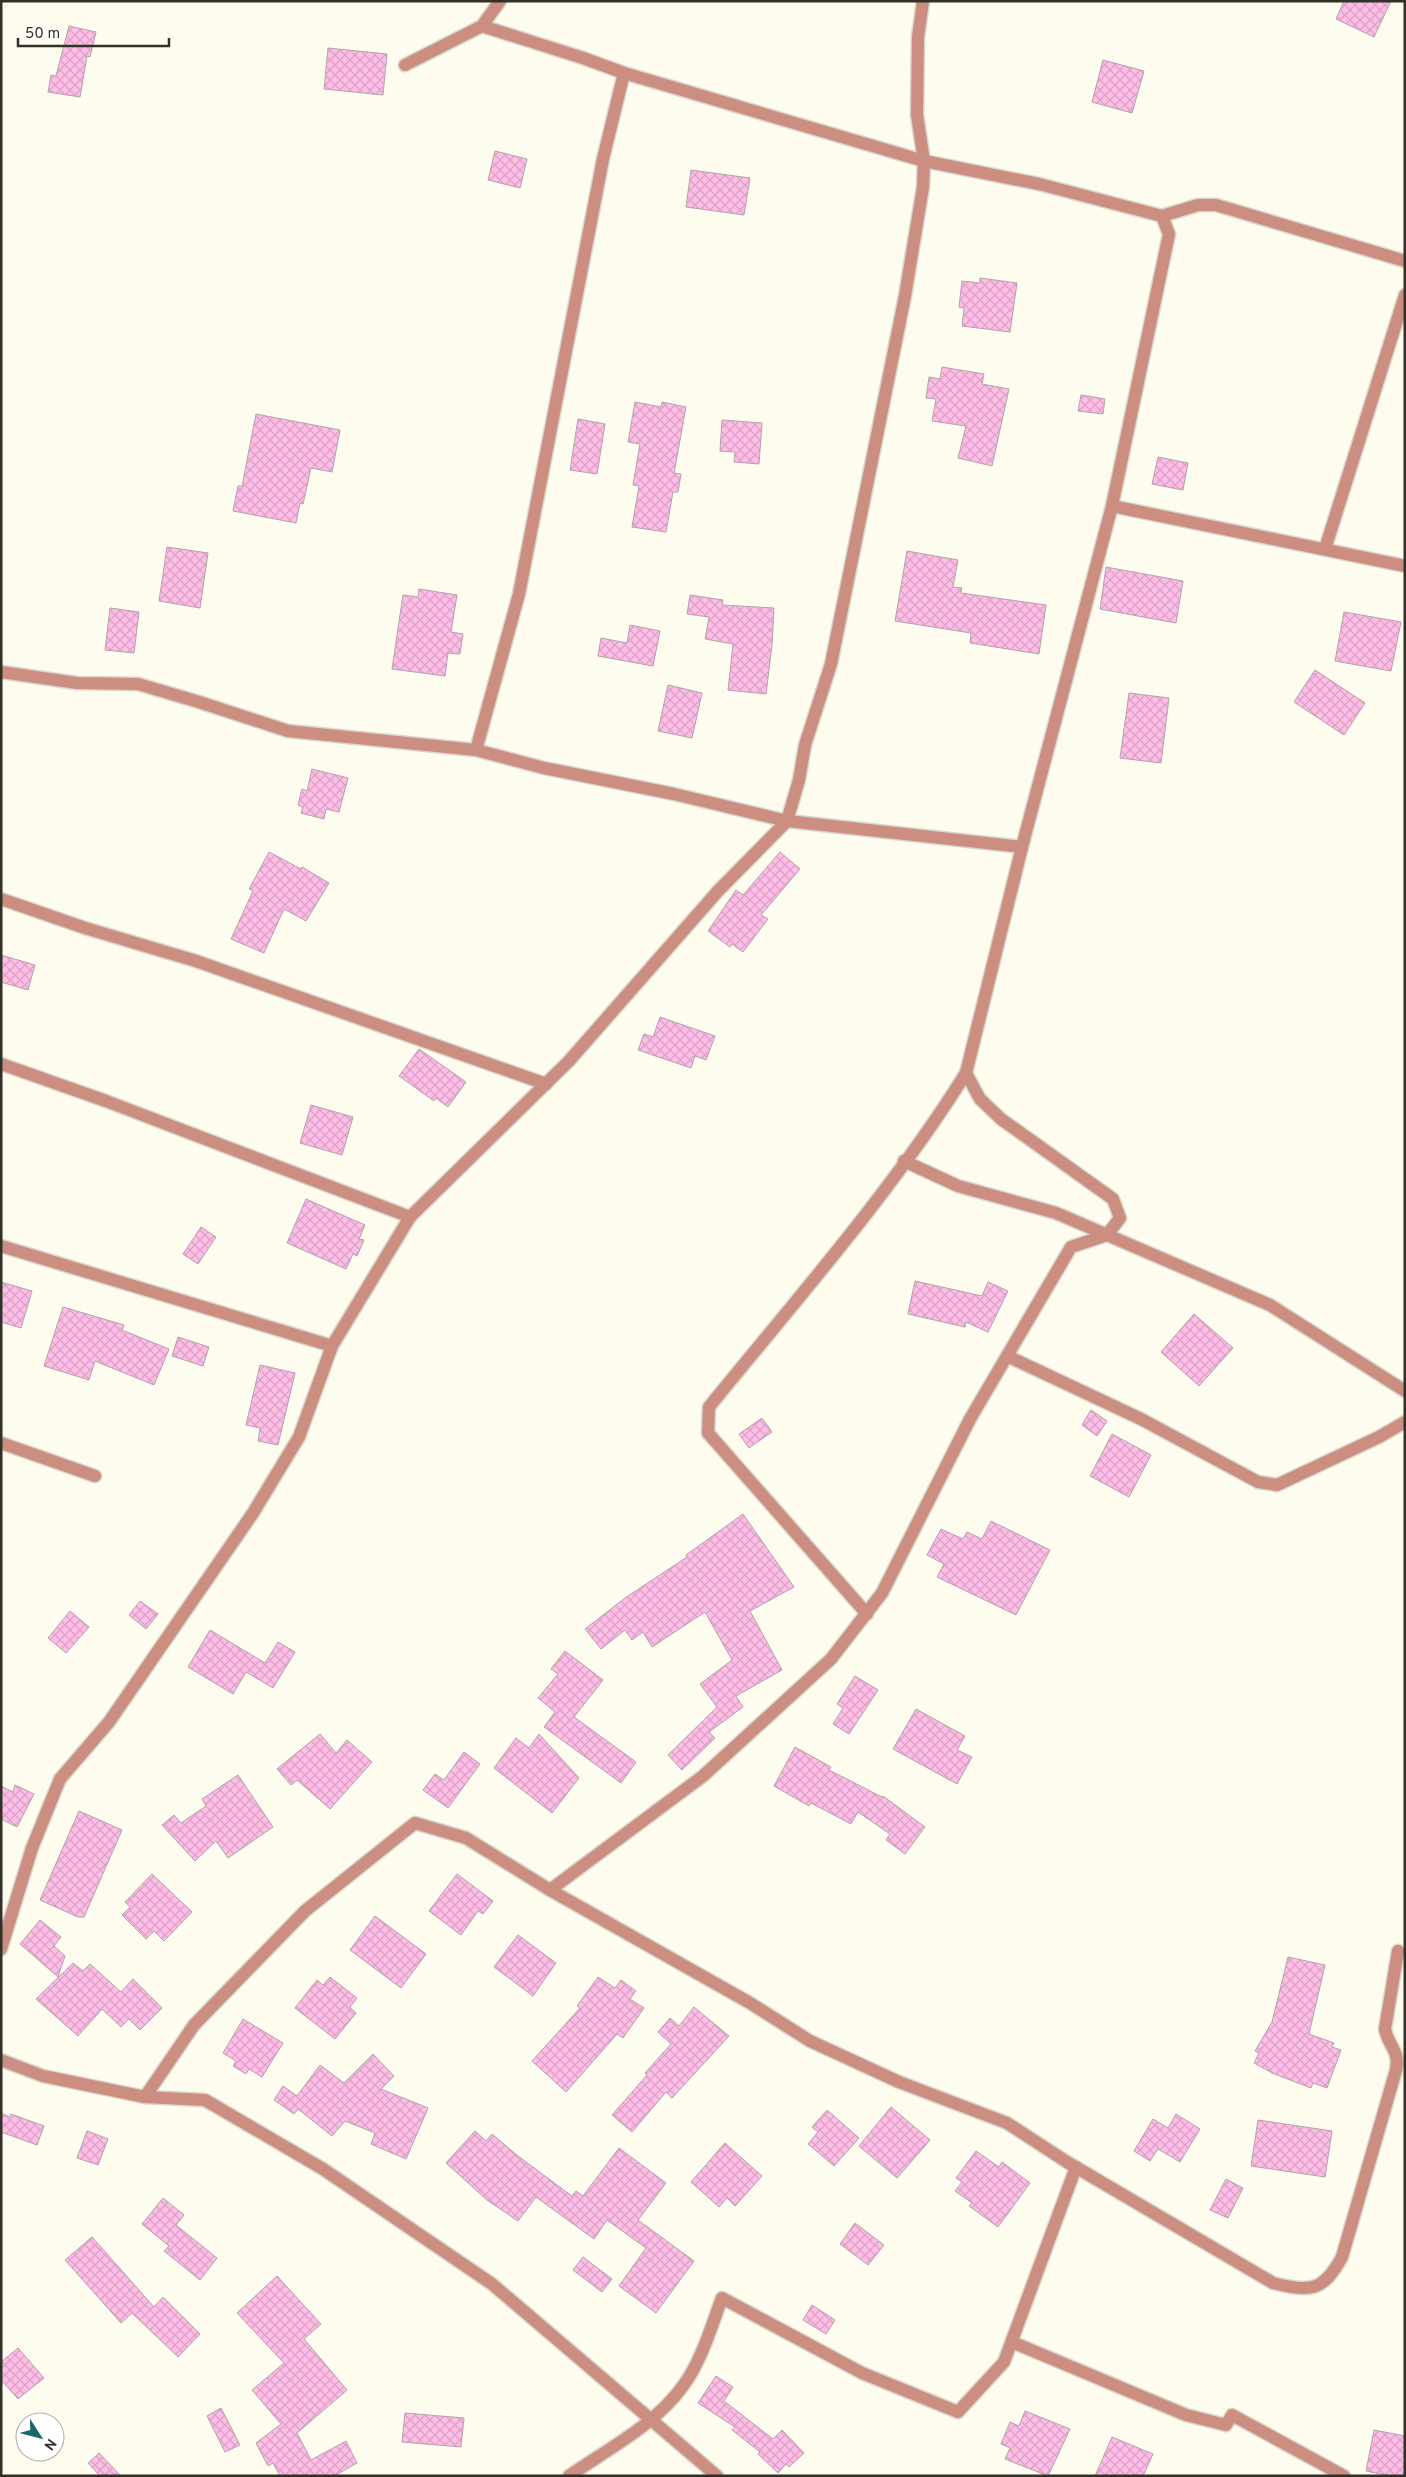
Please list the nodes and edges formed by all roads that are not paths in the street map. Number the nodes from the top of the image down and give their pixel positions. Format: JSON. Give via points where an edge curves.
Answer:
{"nodes":[{"id":1,"x":500,"y":1,"type":"edge"},
{"id":2,"x":923,"y":1,"type":"edge"},
{"id":3,"x":482,"y":26,"type":"junction"},
{"id":4,"x":405,"y":65,"type":"dead end"},
{"id":5,"x":624,"y":74,"type":"junction"},
{"id":6,"x":924,"y":161,"type":"junction"},
{"id":7,"x":1162,"y":216,"type":"junction"},
{"id":8,"x":1405,"y":261,"type":"edge"},
{"id":9,"x":1405,"y":295,"type":"edge"},
{"id":10,"x":1112,"y":506,"type":"junction"},
{"id":11,"x":1325,"y":549,"type":"junction"},
{"id":12,"x":1405,"y":566,"type":"edge"},
{"id":13,"x":1,"y":672,"type":"edge"},
{"id":14,"x":476,"y":750,"type":"junction"},
{"id":15,"x":787,"y":821,"type":"junction"},
{"id":16,"x":1022,"y":847,"type":"junction"},
{"id":17,"x":1,"y":899,"type":"edge"},
{"id":18,"x":1,"y":1064,"type":"edge"},
{"id":19,"x":966,"y":1073,"type":"junction"},
{"id":20,"x":546,"y":1084,"type":"junction"},
{"id":21,"x":904,"y":1161,"type":"junction"},
{"id":22,"x":410,"y":1217,"type":"junction"},
{"id":23,"x":1107,"y":1235,"type":"junction"},
{"id":24,"x":1,"y":1246,"type":"edge"},
{"id":25,"x":332,"y":1346,"type":"junction"},
{"id":26,"x":1007,"y":1356,"type":"junction"},
{"id":27,"x":1405,"y":1391,"type":"edge"},
{"id":28,"x":1405,"y":1422,"type":"edge"},
{"id":29,"x":1,"y":1443,"type":"edge"},
{"id":30,"x":95,"y":1476,"type":"dead end"},
{"id":31,"x":866,"y":1614,"type":"junction"},
{"id":32,"x":550,"y":1890,"type":"junction"},
{"id":33,"x":1,"y":1949,"type":"edge"},
{"id":34,"x":1398,"y":1951,"type":"dead end"},
{"id":35,"x":1,"y":2060,"type":"edge"},
{"id":36,"x":145,"y":2097,"type":"junction"},
{"id":37,"x":1076,"y":2167,"type":"junction"},
{"id":38,"x":1012,"y":2342,"type":"junction"},
{"id":39,"x":652,"y":2420,"type":"junction"},
{"id":40,"x":569,"y":2476,"type":"edge"},
{"id":41,"x":717,"y":2476,"type":"edge"},
{"id":42,"x":1344,"y":2476,"type":"edge"}],
"edges":[{"from":1,"to":3,"type":"street"},
{"from":2,"to":6,"type":"street","via":[[918,37],[917,115]]},
{"from":3,"to":4,"type":"street"},
{"from":3,"to":5,"type":"street"},
{"from":5,"to":6,"type":"street"},
{"from":5,"to":14,"type":"street","via":[[603,159],[520,594]]},
{"from":6,"to":7,"type":"street","via":[[1039,184]]},
{"from":6,"to":15,"type":"street","via":[[906,296],[831,664],[805,745]]},
{"from":7,"to":8,"type":"street","via":[[1198,204],[1216,204]]},
{"from":7,"to":10,"type":"street","via":[[1169,234]]},
{"from":9,"to":11,"type":"street"},
{"from":10,"to":11,"type":"street"},
{"from":10,"to":16,"type":"street"},
{"from":11,"to":12,"type":"street"},
{"from":13,"to":14,"type":"street","via":[[77,683],[138,684],[288,731]]},
{"from":14,"to":15,"type":"street"},
{"from":15,"to":16,"type":"street"},
{"from":15,"to":20,"type":"street","via":[[718,891],[569,1062]]},
{"from":16,"to":19,"type":"street"},
{"from":17,"to":20,"type":"street","via":[[196,961]]},
{"from":18,"to":22,"type":"street"},
{"from":19,"to":21,"type":"street"},
{"from":19,"to":23,"type":"street","via":[[980,1099],[1001,1119],[1113,1199],[1120,1218]]},
{"from":20,"to":22,"type":"street"},
{"from":21,"to":23,"type":"street","via":[[958,1186],[1056,1213]]},
{"from":21,"to":31,"type":"street","via":[[709,1407],[708,1433]]},
{"from":22,"to":25,"type":"street"},
{"from":23,"to":26,"type":"street","via":[[1071,1247]]},
{"from":23,"to":27,"type":"street","via":[[1270,1305]]},
{"from":24,"to":25,"type":"street"},
{"from":25,"to":33,"type":"street","via":[[299,1437],[253,1513],[109,1722],[60,1779],[32,1848]]},
{"from":26,"to":28,"type":"street","via":[[1141,1419],[1267,1484],[1277,1485]]},
{"from":26,"to":31,"type":"street","via":[[970,1419],[882,1593]]},
{"from":29,"to":30,"type":"street"},
{"from":31,"to":32,"type":"street","via":[[831,1659],[703,1776]]},
{"from":32,"to":36,"type":"street","via":[[466,1838],[415,1823],[305,1911],[194,2025]]},
{"from":32,"to":37,"type":"street","via":[[750,2003],[810,2041],[899,2082],[1007,2123]]},
{"from":34,"to":37,"type":"street","via":[[1384,2029],[1398,2059],[1396,2070],[1342,2256],[1332,2275],[1316,2286],[1299,2289],[1273,2283]]},
{"from":35,"to":36,"type":"street","via":[[43,2076]]},
{"from":36,"to":39,"type":"street","via":[[205,2100],[323,2169],[492,2284]]},
{"from":37,"to":38,"type":"street"},
{"from":38,"to":39,"type":"street","via":[[1004,2362],[958,2412],[862,2373],[722,2298],[701,2354],[683,2386]]},
{"from":38,"to":42,"type":"street","via":[[1186,2415],[1226,2425],[1232,2415]]},
{"from":39,"to":40,"type":"street"},
{"from":39,"to":41,"type":"street"}]}
